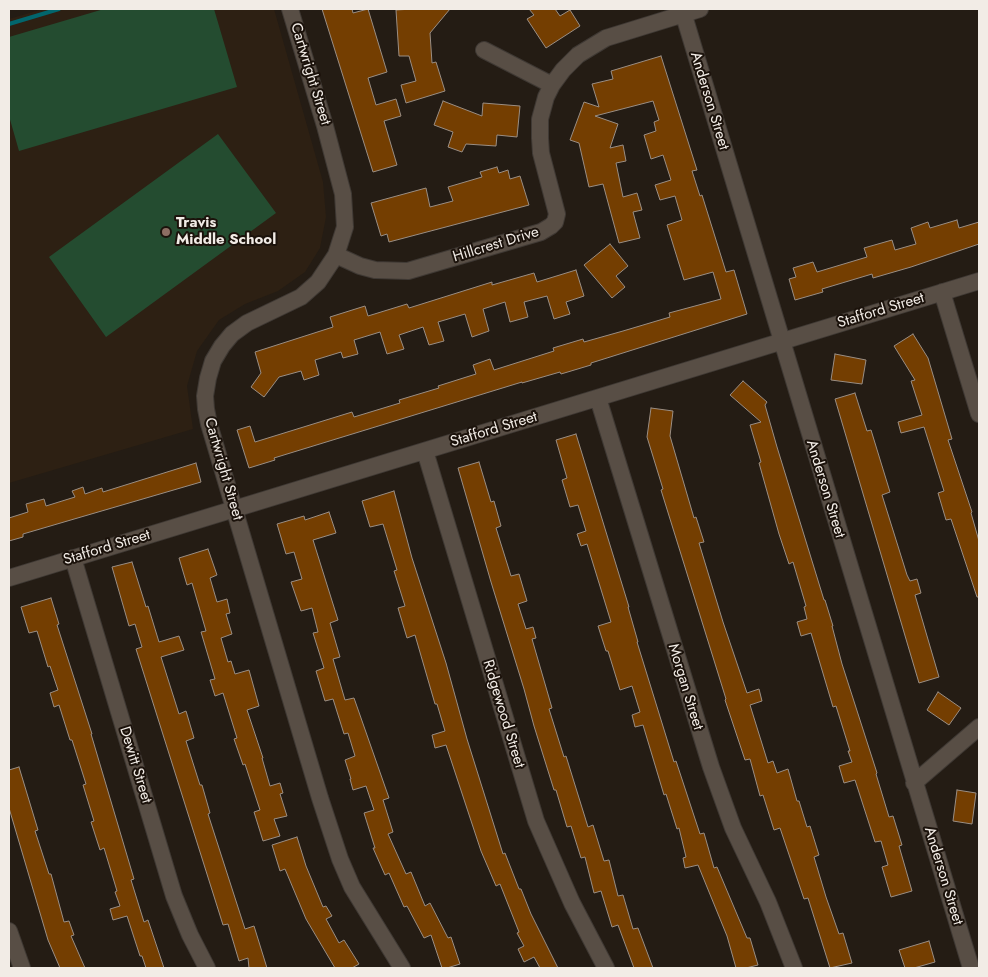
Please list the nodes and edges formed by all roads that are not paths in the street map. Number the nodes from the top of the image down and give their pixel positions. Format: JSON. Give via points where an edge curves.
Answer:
{"nodes":[{"id":1,"x":290,"y":9,"type":"edge"},
{"id":2,"x":700,"y":9,"type":"edge"},
{"id":3,"x":682,"y":11,"type":"edge"},
{"id":4,"x":484,"y":50,"type":"dead end"},
{"id":5,"x":552,"y":85,"type":"junction"},
{"id":6,"x":336,"y":255,"type":"junction"},
{"id":7,"x":979,"y":281,"type":"edge"},
{"id":8,"x":942,"y":292,"type":"junction"},
{"id":9,"x":781,"y":342,"type":"junction"},
{"id":10,"x":598,"y":398,"type":"junction"},
{"id":11,"x":979,"y":414,"type":"edge"},
{"id":12,"x":425,"y":451,"type":"junction"},
{"id":13,"x":235,"y":509,"type":"junction"},
{"id":14,"x":73,"y":558,"type":"junction"},
{"id":15,"x":9,"y":578,"type":"edge"},
{"id":16,"x":979,"y":727,"type":"edge"},
{"id":17,"x":914,"y":783,"type":"junction"},
{"id":18,"x":9,"y":931,"type":"edge"},
{"id":19,"x":979,"y":963,"type":"edge"},
{"id":20,"x":22,"y":968,"type":"edge"},
{"id":21,"x":207,"y":968,"type":"edge"},
{"id":22,"x":402,"y":968,"type":"edge"},
{"id":23,"x":606,"y":968,"type":"edge"},
{"id":24,"x":794,"y":968,"type":"edge"},
{"id":25,"x":972,"y":968,"type":"edge"}],
"edges":[{"from":1,"to":6,"type":"street","name":"Cartwright Street","via":[[343,194],[345,228]]},
{"from":2,"to":3,"type":"street","name":"Hillcrest Drive"},
{"from":3,"to":5,"type":"street","name":"Hillcrest Drive","via":[[606,38],[578,55]]},
{"from":3,"to":9,"type":"street","name":"Anderson Street"},
{"from":4,"to":5,"type":"street"},
{"from":5,"to":6,"type":"street","name":"Hillcrest Drive","via":[[540,119],[541,153],[557,214],[551,226],[542,232],[408,271],[375,270]]},
{"from":6,"to":13,"type":"street","name":"Cartwright Street","via":[[318,282],[301,297],[247,323],[232,334],[213,361],[205,396],[206,409]]},
{"from":7,"to":8,"type":"street","name":"Stafford Street"},
{"from":8,"to":9,"type":"street","name":"Stafford Street"},
{"from":8,"to":11,"type":"street"},
{"from":9,"to":10,"type":"street","name":"Stafford Street"},
{"from":9,"to":17,"type":"street","name":"Anderson Street"},
{"from":10,"to":12,"type":"street","name":"Stafford Street"},
{"from":10,"to":24,"type":"street","name":"Morgan Street","via":[[710,767]]},
{"from":12,"to":13,"type":"street","name":"Stafford Street"},
{"from":12,"to":23,"type":"street","name":"Ridgewood Street","via":[[536,822],[572,903]]},
{"from":13,"to":14,"type":"street","name":"Stafford Street"},
{"from":13,"to":22,"type":"street","name":"Cartwright Street","via":[[340,859],[352,887]]},
{"from":14,"to":15,"type":"street","name":"Stafford Street"},
{"from":14,"to":21,"type":"street","name":"Dewitt Street","via":[[174,896]]},
{"from":16,"to":17,"type":"street"},
{"from":17,"to":25,"type":"street","name":"Anderson Street"},
{"from":18,"to":20,"type":"street"},
{"from":19,"to":25,"type":"street"}]}
